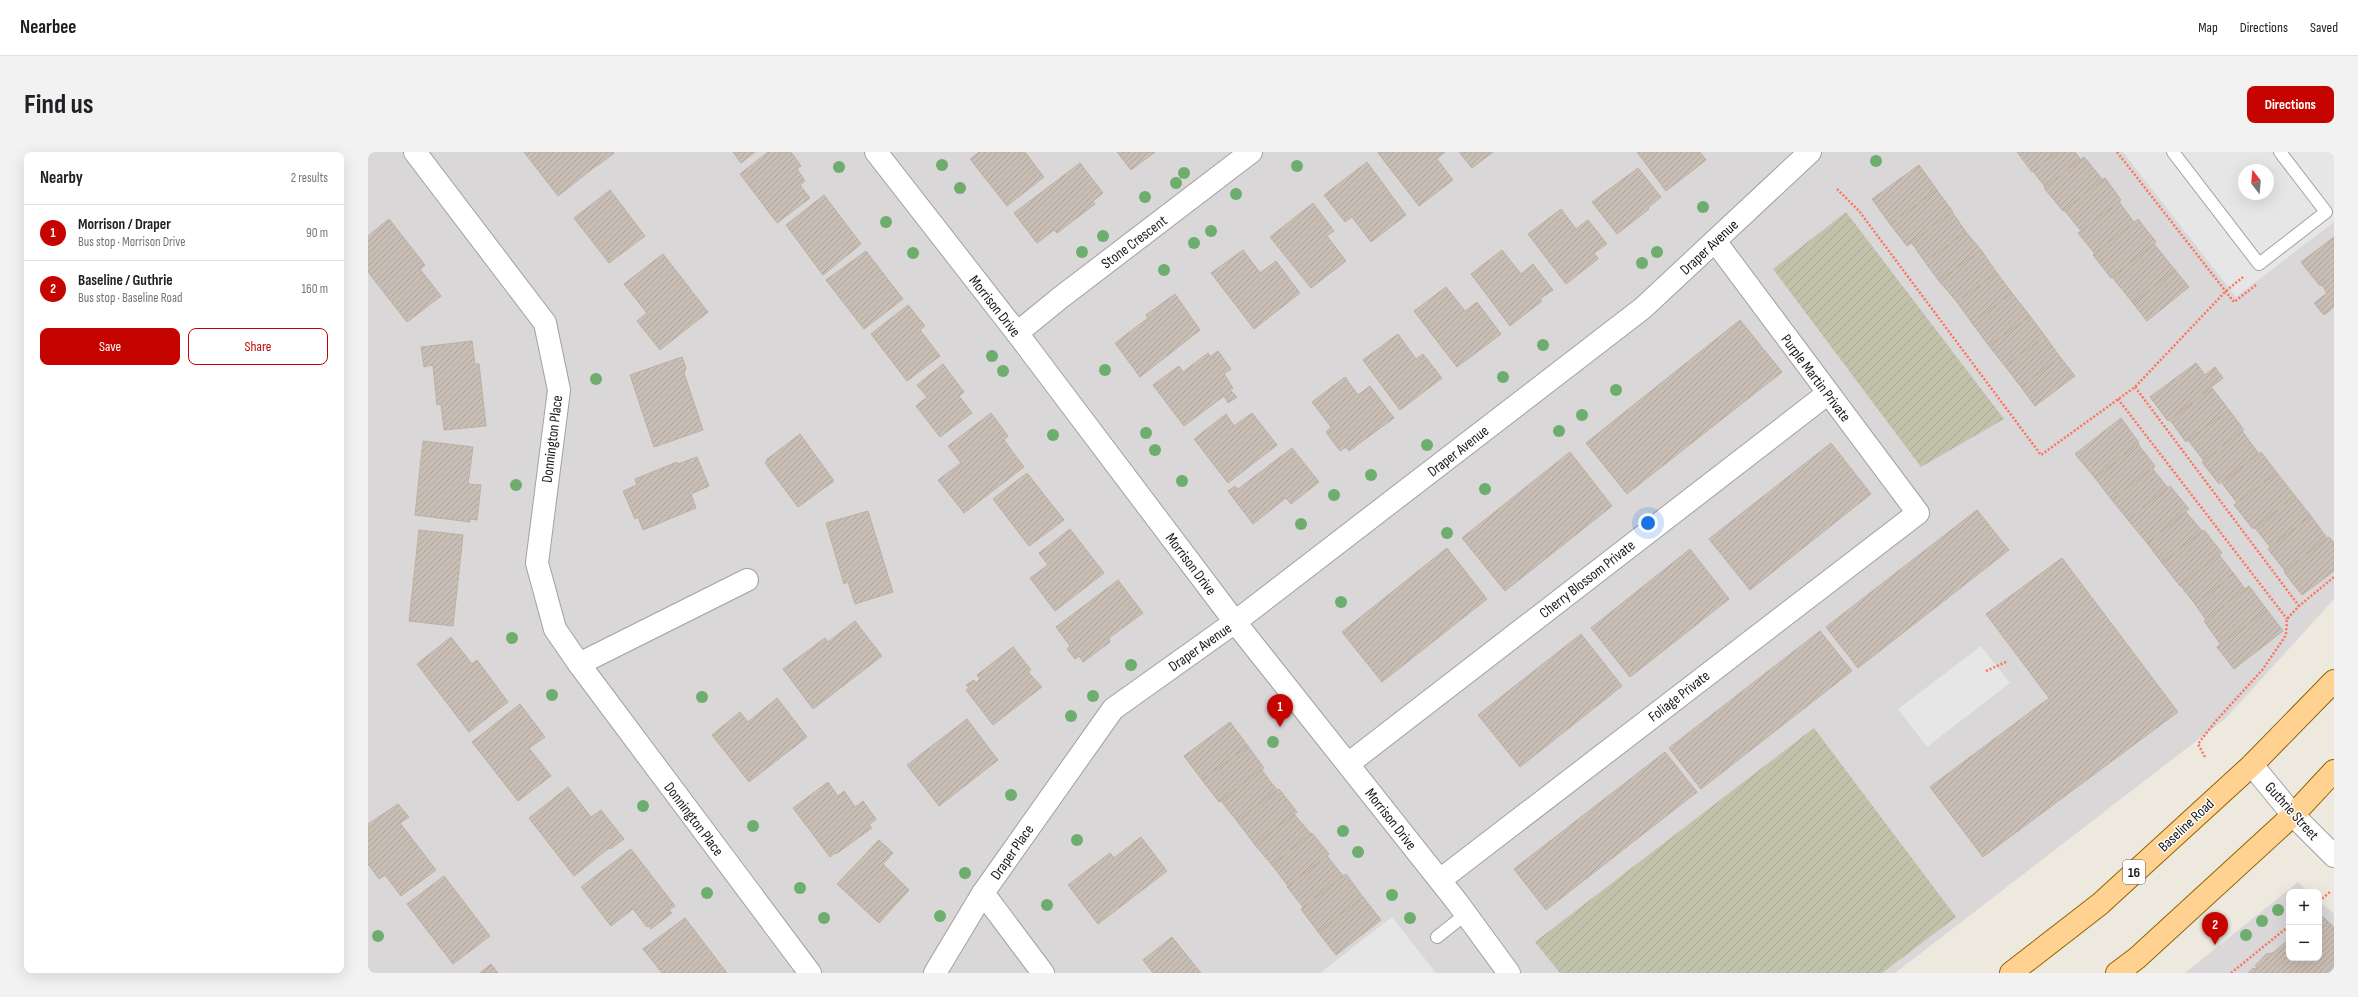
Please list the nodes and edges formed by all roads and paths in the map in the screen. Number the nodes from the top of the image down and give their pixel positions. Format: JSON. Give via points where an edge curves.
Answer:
{"nodes":[{"id":1,"x":415,"y":152,"type":"edge"},
{"id":2,"x":876,"y":152,"type":"edge"},
{"id":3,"x":1251,"y":152,"type":"edge"},
{"id":4,"x":1810,"y":152,"type":"edge"},
{"id":5,"x":2173,"y":152,"type":"edge"},
{"id":6,"x":2280,"y":152,"type":"edge"},
{"id":7,"x":1837,"y":189,"type":"dead end"},
{"id":8,"x":1715,"y":241,"type":"junction"},
{"id":9,"x":2259,"y":264,"type":"junction"},
{"id":10,"x":1017,"y":333,"type":"junction"},
{"id":11,"x":2135,"y":387,"type":"junction"},
{"id":12,"x":1827,"y":394,"type":"junction"},
{"id":13,"x":2118,"y":399,"type":"junction"},
{"id":14,"x":1918,"y":513,"type":"joint"},
{"id":15,"x":2334,"y":577,"type":"edge"},
{"id":16,"x":747,"y":580,"type":"dead end"},
{"id":17,"x":2299,"y":606,"type":"junction"},
{"id":18,"x":2287,"y":619,"type":"junction"},
{"id":19,"x":1235,"y":622,"type":"junction"},
{"id":20,"x":2008,"y":661,"type":"dead end"},
{"id":21,"x":579,"y":664,"type":"junction"},
{"id":22,"x":1986,"y":672,"type":"dead end"},
{"id":23,"x":2334,"y":681,"type":"edge"},
{"id":24,"x":1095,"y":735,"type":"joint"},
{"id":25,"x":2205,"y":757,"type":"dead end"},
{"id":26,"x":1348,"y":764,"type":"junction"},
{"id":27,"x":2252,"y":765,"type":"junction"},
{"id":28,"x":2334,"y":772,"type":"edge"},
{"id":29,"x":2293,"y":815,"type":"junction"},
{"id":30,"x":2334,"y":856,"type":"edge"},
{"id":31,"x":1440,"y":880,"type":"junction"},
{"id":32,"x":2330,"y":892,"type":"dead end"},
{"id":33,"x":983,"y":893,"type":"junction"},
{"id":34,"x":2322,"y":899,"type":"edge"},
{"id":35,"x":1466,"y":914,"type":"junction"},
{"id":36,"x":2286,"y":928,"type":"edge"},
{"id":37,"x":1437,"y":937,"type":"dead end"},
{"id":38,"x":810,"y":973,"type":"edge"},
{"id":39,"x":935,"y":973,"type":"edge"},
{"id":40,"x":1043,"y":973,"type":"edge"},
{"id":41,"x":1509,"y":973,"type":"edge"},
{"id":42,"x":2011,"y":973,"type":"edge"},
{"id":43,"x":2117,"y":973,"type":"edge"},
{"id":44,"x":2231,"y":973,"type":"edge"}],
"edges":[{"from":1,"to":21,"type":"street","name":"Donnington Place","via":[[545,323],[559,390],[537,564],[555,629]]},
{"from":2,"to":10,"type":"street","name":"Morrison Drive"},
{"from":3,"to":10,"type":"street","name":"Stone Crescent"},
{"from":4,"to":8,"type":"street","name":"Draper Avenue"},
{"from":5,"to":9,"type":"lane"},
{"from":6,"to":9,"type":"lane","via":[[2326,212]]},
{"from":7,"to":13,"type":"path","via":[[1859,211],[2041,455]]},
{"from":8,"to":12,"type":"street","name":"Purple Martin Private"},
{"from":8,"to":19,"type":"street","name":"Draper Avenue","via":[[1643,308]]},
{"from":9,"to":11,"type":"path","via":[[2226,291]]},
{"from":10,"to":19,"type":"street","name":"Morrison Drive"},
{"from":11,"to":13,"type":"path"},
{"from":11,"to":17,"type":"path"},
{"from":12,"to":14,"type":"street","name":"Purple Martin Private"},
{"from":12,"to":26,"type":"street","name":"Cherry Blossom Private"},
{"from":13,"to":18,"type":"path"},
{"from":14,"to":31,"type":"street","name":"Foliage Private"},
{"from":15,"to":17,"type":"path"},
{"from":16,"to":21,"type":"street"},
{"from":17,"to":18,"type":"path"},
{"from":18,"to":25,"type":"path","via":[[2286,635],[2263,669],[2198,744]]},
{"from":19,"to":24,"type":"street","name":"Draper Avenue","via":[[1113,709]]},
{"from":19,"to":26,"type":"street","name":"Morrison Drive"},
{"from":20,"to":22,"type":"path"},
{"from":21,"to":38,"type":"street","name":"Donnington Place"},
{"from":23,"to":27,"type":"main road","name":"Baseline Road","number":"16"},
{"from":24,"to":33,"type":"street","name":"Draper Place"},
{"from":26,"to":31,"type":"street","name":"Morrison Drive"},
{"from":27,"to":29,"type":"street","name":"Guthrie Street"},
{"from":27,"to":42,"type":"main road","name":"Baseline Road","number":"16","via":[[2100,904]]},
{"from":28,"to":29,"type":"main road"},
{"from":29,"to":30,"type":"street","name":"Guthrie Street"},
{"from":29,"to":43,"type":"main road","via":[[2137,958]]},
{"from":31,"to":35,"type":"street","name":"Morrison Drive"},
{"from":32,"to":34,"type":"path"},
{"from":33,"to":39,"type":"street","name":"Draper Place"},
{"from":33,"to":40,"type":"street"},
{"from":35,"to":37,"type":"lane"},
{"from":35,"to":41,"type":"street","name":"Morrison Drive"},
{"from":36,"to":44,"type":"path"}]}
